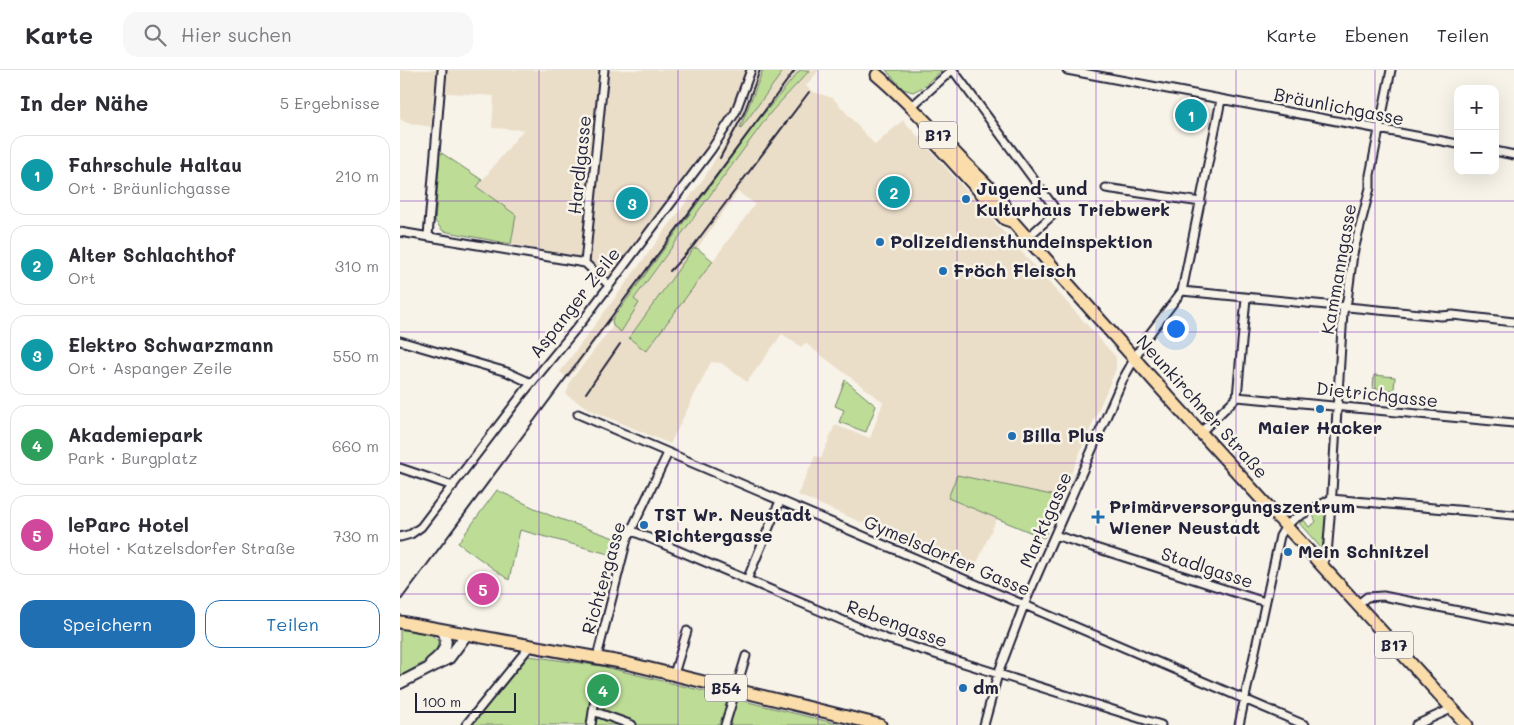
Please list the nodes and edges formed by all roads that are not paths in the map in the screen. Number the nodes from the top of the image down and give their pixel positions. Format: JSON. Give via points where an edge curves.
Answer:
{"nodes":[{"id":1,"x":442,"y":70,"type":"edge"},
{"id":2,"x":604,"y":70,"type":"edge"},
{"id":3,"x":751,"y":70,"type":"edge"},
{"id":4,"x":953,"y":70,"type":"edge"},
{"id":5,"x":1066,"y":70,"type":"edge"},
{"id":6,"x":1391,"y":70,"type":"edge"},
{"id":7,"x":875,"y":72,"type":"edge"},
{"id":8,"x":1221,"y":100,"type":"junction"},
{"id":9,"x":911,"y":107,"type":"junction"},
{"id":10,"x":1379,"y":130,"type":"junction"},
{"id":11,"x":1454,"y":143,"type":"edge"},
{"id":12,"x":1499,"y":152,"type":"edge"},
{"id":13,"x":1514,"y":155,"type":"edge"},
{"id":14,"x":1106,"y":188,"type":"dead end"},
{"id":15,"x":1201,"y":202,"type":"junction"},
{"id":16,"x":1013,"y":222,"type":"junction"},
{"id":17,"x":400,"y":232,"type":"edge"},
{"id":18,"x":428,"y":236,"type":"junction"},
{"id":19,"x":1027,"y":238,"type":"junction"},
{"id":20,"x":585,"y":263,"type":"junction"},
{"id":21,"x":609,"y":285,"type":"junction"},
{"id":22,"x":1182,"y":291,"type":"junction"},
{"id":23,"x":1246,"y":298,"type":"junction"},
{"id":24,"x":1345,"y":306,"type":"junction"},
{"id":25,"x":1514,"y":322,"type":"edge"},
{"id":26,"x":400,"y":341,"type":"edge"},
{"id":27,"x":1134,"y":358,"type":"junction"},
{"id":28,"x":531,"y":383,"type":"junction"},
{"id":29,"x":1238,"y":397,"type":"junction"},
{"id":30,"x":1338,"y":406,"type":"junction"},
{"id":31,"x":578,"y":414,"type":"dead end"},
{"id":32,"x":1514,"y":423,"type":"edge"},
{"id":33,"x":1201,"y":432,"type":"junction"},
{"id":34,"x":668,"y":453,"type":"junction"},
{"id":35,"x":400,"y":468,"type":"edge"},
{"id":36,"x":452,"y":486,"type":"junction"},
{"id":37,"x":1331,"y":499,"type":"junction"},
{"id":38,"x":780,"y":501,"type":"junction"},
{"id":39,"x":1514,"y":515,"type":"edge"},
{"id":40,"x":1286,"y":526,"type":"junction"},
{"id":41,"x":630,"y":530,"type":"junction"},
{"id":42,"x":1055,"y":535,"type":"junction"},
{"id":43,"x":400,"y":537,"type":"edge"},
{"id":44,"x":1321,"y":564,"type":"junction"},
{"id":45,"x":747,"y":580,"type":"junction"},
{"id":46,"x":1265,"y":602,"type":"junction"},
{"id":47,"x":1357,"y":604,"type":"junction"},
{"id":48,"x":1024,"y":605,"type":"junction"},
{"id":49,"x":400,"y":622,"type":"edge"},
{"id":50,"x":1514,"y":622,"type":"edge"},
{"id":51,"x":687,"y":630,"type":"dead end"},
{"id":52,"x":443,"y":631,"type":"junction"},
{"id":53,"x":466,"y":635,"type":"junction"},
{"id":54,"x":530,"y":646,"type":"junction"},
{"id":55,"x":746,"y":656,"type":"dead end"},
{"id":56,"x":597,"y":657,"type":"junction"},
{"id":57,"x":417,"y":674,"type":"junction"},
{"id":58,"x":674,"y":674,"type":"junction"},
{"id":59,"x":998,"y":674,"type":"junction"},
{"id":60,"x":400,"y":683,"type":"edge"},
{"id":61,"x":737,"y":691,"type":"junction"},
{"id":62,"x":596,"y":692,"type":"dead end"},
{"id":63,"x":1244,"y":698,"type":"junction"},
{"id":64,"x":1452,"y":709,"type":"junction"},
{"id":65,"x":593,"y":711,"type":"junction"},
{"id":66,"x":467,"y":723,"type":"edge"},
{"id":67,"x":591,"y":725,"type":"edge"},
{"id":68,"x":632,"y":725,"type":"edge"},
{"id":69,"x":725,"y":725,"type":"edge"},
{"id":70,"x":880,"y":725,"type":"edge"},
{"id":71,"x":984,"y":725,"type":"edge"},
{"id":72,"x":1161,"y":725,"type":"edge"},
{"id":73,"x":1239,"y":725,"type":"edge"},
{"id":74,"x":1305,"y":725,"type":"edge"},
{"id":75,"x":1416,"y":725,"type":"edge"},
{"id":76,"x":1467,"y":725,"type":"edge"}],
"edges":[{"from":1,"to":18,"type":"street"},
{"from":2,"to":20,"type":"street","name":"Hardlgasse"},
{"from":3,"to":21,"type":"street","name":"Aspanger Zeile","via":[[742,100],[726,129]]},
{"from":4,"to":9,"type":"street"},
{"from":4,"to":19,"type":"street","via":[[1054,207],[1054,214]]},
{"from":5,"to":8,"type":"street","name":"Bräunlichgasse"},
{"from":6,"to":10,"type":"street","name":"Kammanngasse"},
{"from":7,"to":9,"type":"main road","name":"Neunkirchner Straße","number":"B17"},
{"from":7,"to":16,"type":"main road","name":"Neunkirchner Straße","number":"B17","via":[[970,182],[1005,219]]},
{"from":8,"to":10,"type":"street","name":"Bräunlichgasse"},
{"from":8,"to":15,"type":"street"},
{"from":9,"to":16,"type":"main road","name":"Neunkirchner Straße","number":"B17","via":[[992,191],[1010,213]]},
{"from":10,"to":11,"type":"street","name":"Bräunlichgasse"},
{"from":10,"to":24,"type":"street","name":"Kammanngasse"},
{"from":12,"to":13,"type":"street"},
{"from":14,"to":15,"type":"street"},
{"from":15,"to":22,"type":"street"},
{"from":16,"to":19,"type":"main road","name":"Neunkirchner Straße","number":"B17"},
{"from":17,"to":18,"type":"street"},
{"from":18,"to":20,"type":"street"},
{"from":19,"to":27,"type":"main road","name":"Neunkirchner Straße","number":"B17"},
{"from":20,"to":21,"type":"street"},
{"from":21,"to":28,"type":"street","name":"Aspanger Zeile"},
{"from":22,"to":23,"type":"street"},
{"from":22,"to":27,"type":"street","name":"Marktgasse"},
{"from":23,"to":24,"type":"street"},
{"from":23,"to":29,"type":"street"},
{"from":24,"to":25,"type":"street"},
{"from":24,"to":30,"type":"street","name":"Kammanngasse"},
{"from":26,"to":28,"type":"street","via":[[506,372]]},
{"from":27,"to":33,"type":"main road","name":"Neunkirchner Straße","number":"B17"},
{"from":27,"to":42,"type":"street","name":"Marktgasse"},
{"from":28,"to":36,"type":"street","name":"Aspanger Zeile"},
{"from":29,"to":30,"type":"street","name":"Dietrichgasse"},
{"from":29,"to":33,"type":"street"},
{"from":30,"to":32,"type":"street","name":"Dietrichgasse"},
{"from":30,"to":37,"type":"street","name":"Kammanngasse"},
{"from":31,"to":34,"type":"street","name":"Gymelsdorfer Gasse"},
{"from":33,"to":40,"type":"main road","name":"Neunkirchner Straße","number":"B17"},
{"from":34,"to":38,"type":"street","name":"Gymelsdorfer Gasse"},
{"from":34,"to":41,"type":"street","name":"Richtergasse"},
{"from":35,"to":36,"type":"street"},
{"from":36,"to":43,"type":"street","name":"Aspanger Zeile","via":[[420,527]]},
{"from":37,"to":39,"type":"street"},
{"from":37,"to":40,"type":"street"},
{"from":37,"to":44,"type":"street","name":"Kammanngasse","via":[[1327,555]]},
{"from":38,"to":45,"type":"street"},
{"from":38,"to":48,"type":"street","name":"Gymelsdorfer Gasse"},
{"from":40,"to":44,"type":"main road","name":"Neunkirchner Straße","number":"B17"},
{"from":40,"to":46,"type":"street","via":[[1280,536]]},
{"from":41,"to":45,"type":"street","name":"Rebengasse"},
{"from":41,"to":56,"type":"street","name":"Richtergasse"},
{"from":42,"to":46,"type":"street","name":"Stadlgasse"},
{"from":42,"to":48,"type":"street","name":"Marktgasse"},
{"from":44,"to":47,"type":"main road","name":"Neunkirchner Straße","number":"B17"},
{"from":45,"to":59,"type":"street","name":"Rebengasse","via":[[866,631]]},
{"from":46,"to":63,"type":"street"},
{"from":47,"to":50,"type":"street","via":[[1367,597],[1383,596]]},
{"from":47,"to":64,"type":"main road","name":"Neunkirchner Straße","number":"B17"},
{"from":48,"to":59,"type":"street","name":"Marktgasse"},
{"from":48,"to":63,"type":"street","name":"Gymelsdorfer Gasse"},
{"from":49,"to":52,"type":"main road","number":"B54"},
{"from":51,"to":58,"type":"street"},
{"from":52,"to":53,"type":"main road","number":"B54"},
{"from":52,"to":57,"type":"street","via":[[444,652]]},
{"from":53,"to":54,"type":"main road","number":"B54"},
{"from":53,"to":57,"type":"street","via":[[449,658]]},
{"from":54,"to":56,"type":"main road","number":"B54"},
{"from":54,"to":66,"type":"street"},
{"from":55,"to":61,"type":"street"},
{"from":56,"to":58,"type":"main road","number":"B54"},
{"from":57,"to":60,"type":"street"},
{"from":58,"to":61,"type":"main road","number":"B54"},
{"from":59,"to":71,"type":"street","name":"Marktgasse"},
{"from":59,"to":72,"type":"street","name":"Rebengasse"},
{"from":61,"to":69,"type":"street"},
{"from":61,"to":70,"type":"main road","number":"B54"},
{"from":62,"to":65,"type":"street"},
{"from":63,"to":73,"type":"street"},
{"from":63,"to":74,"type":"street","name":"Gymelsdorfer Gasse"},
{"from":64,"to":75,"type":"street"},
{"from":64,"to":76,"type":"main road","name":"Neunkirchner Straße","number":"B17"},
{"from":65,"to":67,"type":"street"},
{"from":65,"to":68,"type":"street"}]}
